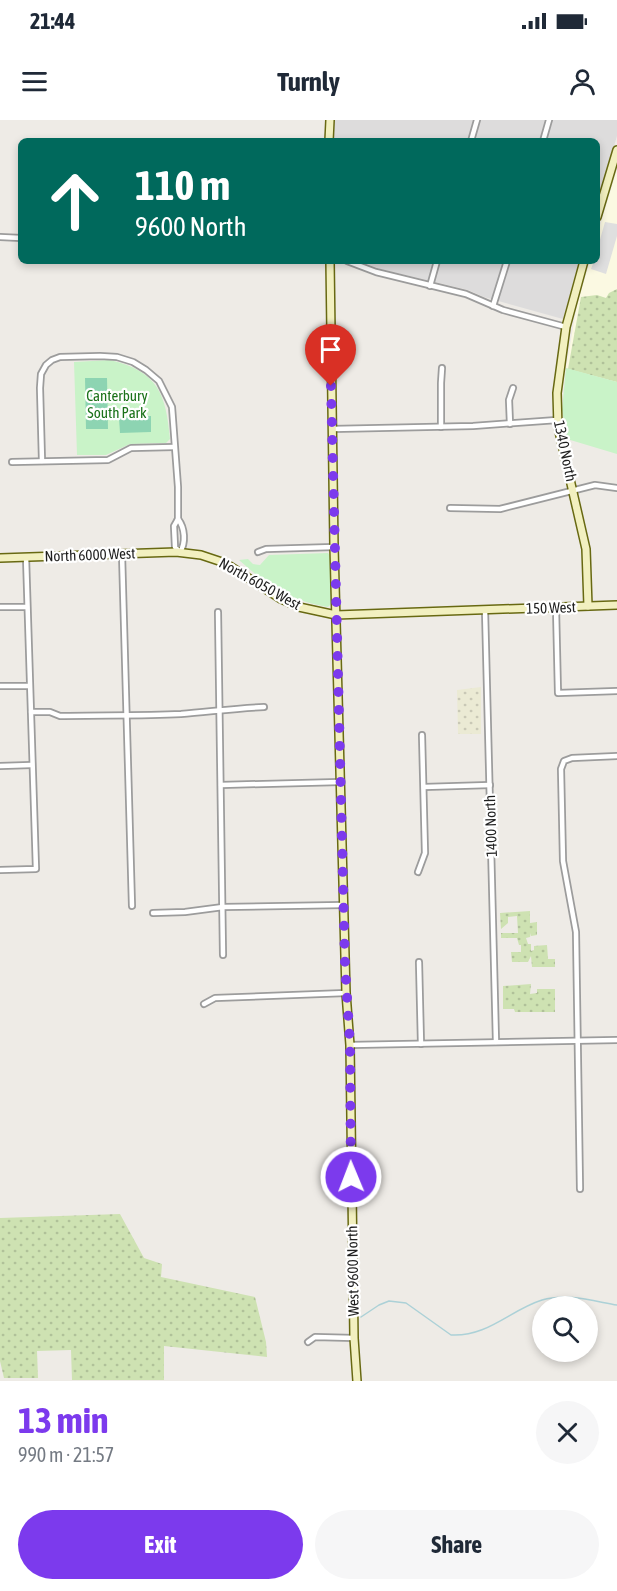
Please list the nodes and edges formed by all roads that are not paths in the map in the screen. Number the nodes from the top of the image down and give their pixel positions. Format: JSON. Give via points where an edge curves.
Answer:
{"nodes":[{"id":1,"x":330,"y":120,"type":"edge"},
{"id":2,"x":477,"y":120,"type":"edge"},
{"id":3,"x":549,"y":120,"type":"edge"},
{"id":4,"x":329,"y":138,"type":"edge"},
{"id":5,"x":472,"y":138,"type":"edge"},
{"id":6,"x":544,"y":138,"type":"edge"},
{"id":7,"x":617,"y":150,"type":"edge"},
{"id":8,"x":600,"y":207,"type":"edge"},
{"id":9,"x":0,"y":237,"type":"edge"},
{"id":10,"x":18,"y":238,"type":"edge"},
{"id":11,"x":330,"y":264,"type":"edge"},
{"id":12,"x":355,"y":264,"type":"edge"},
{"id":13,"x":436,"y":264,"type":"edge"},
{"id":14,"x":506,"y":264,"type":"edge"},
{"id":15,"x":583,"y":264,"type":"edge"},
{"id":16,"x":430,"y":286,"type":"junction"},
{"id":17,"x":493,"y":306,"type":"junction"},
{"id":18,"x":567,"y":327,"type":"junction"},
{"id":19,"x":442,"y":368,"type":"dead end"},
{"id":20,"x":513,"y":388,"type":"dead end"},
{"id":21,"x":557,"y":420,"type":"junction"},
{"id":22,"x":510,"y":424,"type":"junction"},
{"id":23,"x":441,"y":427,"type":"junction"},
{"id":24,"x":332,"y":429,"type":"junction"},
{"id":25,"x":174,"y":447,"type":"junction"},
{"id":26,"x":42,"y":461,"type":"junction"},
{"id":27,"x":12,"y":462,"type":"dead end"},
{"id":28,"x":617,"y":488,"type":"edge"},
{"id":29,"x":573,"y":491,"type":"junction"},
{"id":30,"x":450,"y":508,"type":"dead end"},
{"id":31,"x":178,"y":519,"type":"junction"},
{"id":32,"x":334,"y":547,"type":"junction"},
{"id":33,"x":180,"y":552,"type":"junction"},
{"id":34,"x":258,"y":552,"type":"dead end"},
{"id":35,"x":122,"y":554,"type":"junction"},
{"id":36,"x":26,"y":557,"type":"junction"},
{"id":37,"x":0,"y":558,"type":"edge"},
{"id":38,"x":617,"y":605,"type":"edge"},
{"id":39,"x":588,"y":606,"type":"junction"},
{"id":40,"x":0,"y":607,"type":"edge"},
{"id":41,"x":27,"y":607,"type":"junction"},
{"id":42,"x":556,"y":608,"type":"junction"},
{"id":43,"x":485,"y":610,"type":"junction"},
{"id":44,"x":218,"y":612,"type":"dead end"},
{"id":45,"x":336,"y":615,"type":"junction"},
{"id":46,"x":0,"y":686,"type":"edge"},
{"id":47,"x":29,"y":686,"type":"junction"},
{"id":48,"x":617,"y":692,"type":"edge"},
{"id":49,"x":264,"y":707,"type":"dead end"},
{"id":50,"x":220,"y":709,"type":"junction"},
{"id":51,"x":31,"y":712,"type":"junction"},
{"id":52,"x":127,"y":715,"type":"junction"},
{"id":53,"x":422,"y":735,"type":"dead end"},
{"id":54,"x":617,"y":756,"type":"edge"},
{"id":55,"x":31,"y":765,"type":"junction"},
{"id":56,"x":0,"y":766,"type":"edge"},
{"id":57,"x":340,"y":782,"type":"junction"},
{"id":58,"x":221,"y":785,"type":"junction"},
{"id":59,"x":489,"y":785,"type":"junction"},
{"id":60,"x":424,"y":787,"type":"junction"},
{"id":61,"x":0,"y":870,"type":"edge"},
{"id":62,"x":418,"y":872,"type":"dead end"},
{"id":63,"x":344,"y":905,"type":"junction"},
{"id":64,"x":132,"y":906,"type":"dead end"},
{"id":65,"x":223,"y":907,"type":"junction"},
{"id":66,"x":153,"y":913,"type":"dead end"},
{"id":67,"x":224,"y":955,"type":"dead end"},
{"id":68,"x":419,"y":962,"type":"dead end"},
{"id":69,"x":346,"y":993,"type":"junction"},
{"id":70,"x":204,"y":1004,"type":"dead end"},
{"id":71,"x":617,"y":1040,"type":"edge"},
{"id":72,"x":578,"y":1041,"type":"junction"},
{"id":73,"x":495,"y":1042,"type":"junction"},
{"id":74,"x":421,"y":1044,"type":"junction"},
{"id":75,"x":350,"y":1045,"type":"junction"},
{"id":76,"x":580,"y":1189,"type":"dead end"},
{"id":77,"x":354,"y":1338,"type":"junction"},
{"id":78,"x":308,"y":1342,"type":"dead end"},
{"id":79,"x":357,"y":1381,"type":"edge"}],
"edges":[{"from":1,"to":4,"type":"street"},
{"from":2,"to":5,"type":"street"},
{"from":3,"to":6,"type":"street"},
{"from":7,"to":8,"type":"street"},
{"from":9,"to":10,"type":"street"},
{"from":11,"to":24,"type":"street","name":"West 9600 North"},
{"from":12,"to":16,"type":"street"},
{"from":13,"to":16,"type":"street"},
{"from":14,"to":17,"type":"street"},
{"from":15,"to":18,"type":"street","name":"1340 North"},
{"from":16,"to":17,"type":"street","via":[[466,294]]},
{"from":17,"to":18,"type":"street"},
{"from":18,"to":21,"type":"street","name":"1340 North"},
{"from":19,"to":23,"type":"street"},
{"from":20,"to":22,"type":"street"},
{"from":21,"to":22,"type":"street"},
{"from":21,"to":29,"type":"street","name":"1340 North"},
{"from":22,"to":23,"type":"street"},
{"from":23,"to":24,"type":"street"},
{"from":24,"to":32,"type":"street","name":"West 9600 North"},
{"from":25,"to":26,"type":"street","via":[[131,448],[108,460]]},
{"from":25,"to":26,"type":"street","via":[[172,407],[159,381],[133,362],[117,357],[60,357],[46,365],[41,374]]},
{"from":25,"to":31,"type":"street"},
{"from":26,"to":27,"type":"street"},
{"from":28,"to":29,"type":"street","via":[[595,485]]},
{"from":29,"to":30,"type":"street","via":[[500,509]]},
{"from":29,"to":39,"type":"street","name":"1340 North","via":[[588,558]]},
{"from":31,"to":33,"type":"street","via":[[183,526]]},
{"from":31,"to":33,"type":"street","via":[[174,526],[175,547]]},
{"from":32,"to":34,"type":"street"},
{"from":32,"to":45,"type":"street","name":"West 9600 North"},
{"from":33,"to":35,"type":"street","name":"North 6000 West"},
{"from":33,"to":45,"type":"street","name":"North 6050 West","via":[[204,555],[235,567],[281,599]]},
{"from":35,"to":36,"type":"street","name":"North 6000 West"},
{"from":35,"to":52,"type":"street"},
{"from":36,"to":37,"type":"street","name":"North 6000 West"},
{"from":36,"to":41,"type":"street"},
{"from":38,"to":39,"type":"street","name":"150 West"},
{"from":39,"to":42,"type":"street","name":"150 West"},
{"from":40,"to":41,"type":"street"},
{"from":41,"to":47,"type":"street"},
{"from":42,"to":43,"type":"street","name":"150 West"},
{"from":42,"to":48,"type":"street","via":[[558,693]]},
{"from":43,"to":45,"type":"street","name":"North 6050 West"},
{"from":43,"to":59,"type":"street","name":"1400 North"},
{"from":44,"to":50,"type":"street"},
{"from":45,"to":57,"type":"street","name":"West 9600 North"},
{"from":46,"to":47,"type":"street"},
{"from":47,"to":51,"type":"street"},
{"from":49,"to":50,"type":"street"},
{"from":50,"to":52,"type":"street"},
{"from":50,"to":58,"type":"street"},
{"from":51,"to":52,"type":"street","via":[[60,716]]},
{"from":51,"to":55,"type":"street"},
{"from":52,"to":64,"type":"street"},
{"from":53,"to":60,"type":"street"},
{"from":54,"to":72,"type":"street","via":[[572,758],[564,761],[561,769],[563,861],[576,932]]},
{"from":55,"to":56,"type":"street"},
{"from":55,"to":61,"type":"street","via":[[36,869]]},
{"from":57,"to":58,"type":"street"},
{"from":57,"to":63,"type":"street","name":"West 9600 North"},
{"from":58,"to":65,"type":"street"},
{"from":59,"to":60,"type":"street"},
{"from":59,"to":73,"type":"street","name":"1400 North"},
{"from":60,"to":62,"type":"street","via":[[425,853]]},
{"from":63,"to":65,"type":"street"},
{"from":63,"to":69,"type":"street","name":"West 9600 North"},
{"from":65,"to":66,"type":"street"},
{"from":65,"to":67,"type":"street"},
{"from":68,"to":74,"type":"street"},
{"from":69,"to":70,"type":"street","via":[[215,998]]},
{"from":69,"to":75,"type":"street","name":"West 9600 North"},
{"from":71,"to":72,"type":"street"},
{"from":72,"to":73,"type":"street"},
{"from":72,"to":76,"type":"street"},
{"from":73,"to":74,"type":"street"},
{"from":74,"to":75,"type":"street"},
{"from":75,"to":77,"type":"street","name":"West 9600 North"},
{"from":77,"to":78,"type":"street","via":[[315,1336]]},
{"from":77,"to":79,"type":"street","name":"West 9600 North"}]}
